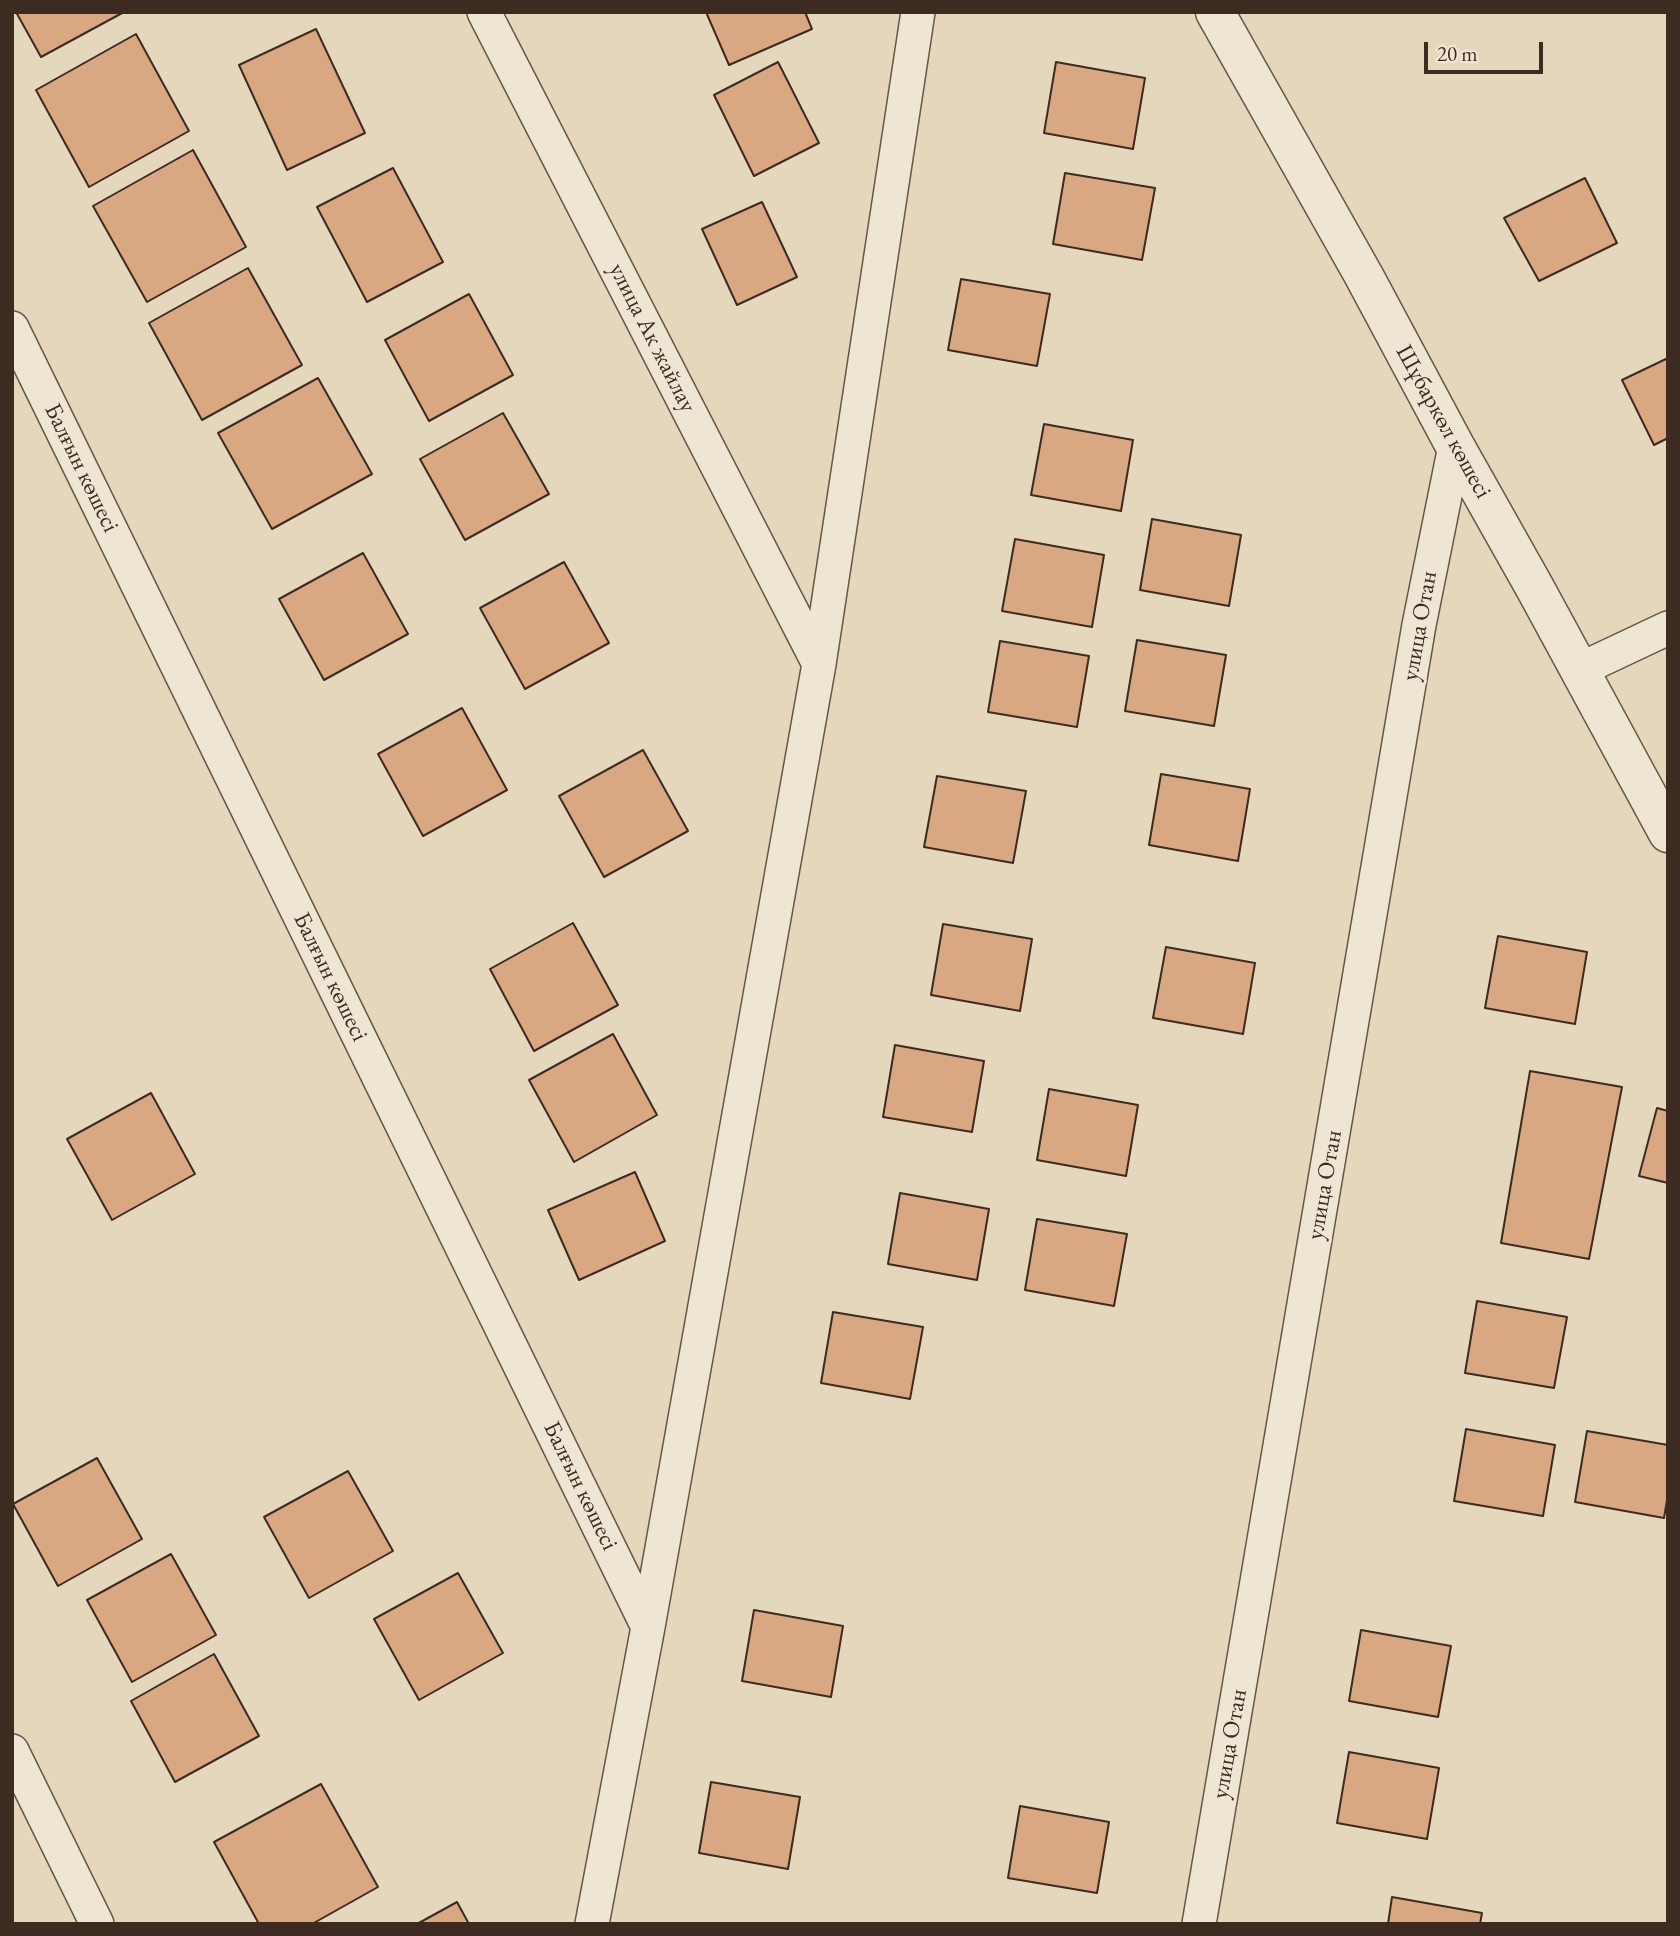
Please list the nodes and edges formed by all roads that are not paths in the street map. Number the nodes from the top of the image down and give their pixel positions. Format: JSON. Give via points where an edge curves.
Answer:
{"nodes":[{"id":1,"x":484,"y":12,"type":"edge"},
{"id":2,"x":918,"y":12,"type":"edge"},
{"id":3,"x":1215,"y":12,"type":"edge"},
{"id":4,"x":12,"y":328,"type":"edge"},
{"id":5,"x":1455,"y":446,"type":"junction"},
{"id":6,"x":1668,"y":628,"type":"edge"},
{"id":7,"x":819,"y":664,"type":"junction"},
{"id":8,"x":1579,"y":670,"type":"junction"},
{"id":9,"x":1668,"y":833,"type":"edge"},
{"id":10,"x":648,"y":1627,"type":"junction"},
{"id":11,"x":12,"y":1751,"type":"edge"},
{"id":12,"x":97,"y":1924,"type":"edge"},
{"id":13,"x":592,"y":1924,"type":"edge"},
{"id":14,"x":1199,"y":1924,"type":"edge"}],
"edges":[{"from":1,"to":7,"type":"street","name":"улица Ак жайлау"},
{"from":2,"to":7,"type":"street"},
{"from":3,"to":5,"type":"street","name":"Шұбаркөл көшесі"},
{"from":4,"to":10,"type":"street","name":"Балғын көшесі"},
{"from":5,"to":8,"type":"street","name":"Шұбаркөл көшесі"},
{"from":5,"to":14,"type":"street","name":"улица Отан","via":[[1419,625]]},
{"from":6,"to":8,"type":"street"},
{"from":7,"to":10,"type":"street"},
{"from":8,"to":9,"type":"street","name":"Шұбаркөл көшесі"},
{"from":10,"to":13,"type":"street"},
{"from":11,"to":12,"type":"street"}]}
